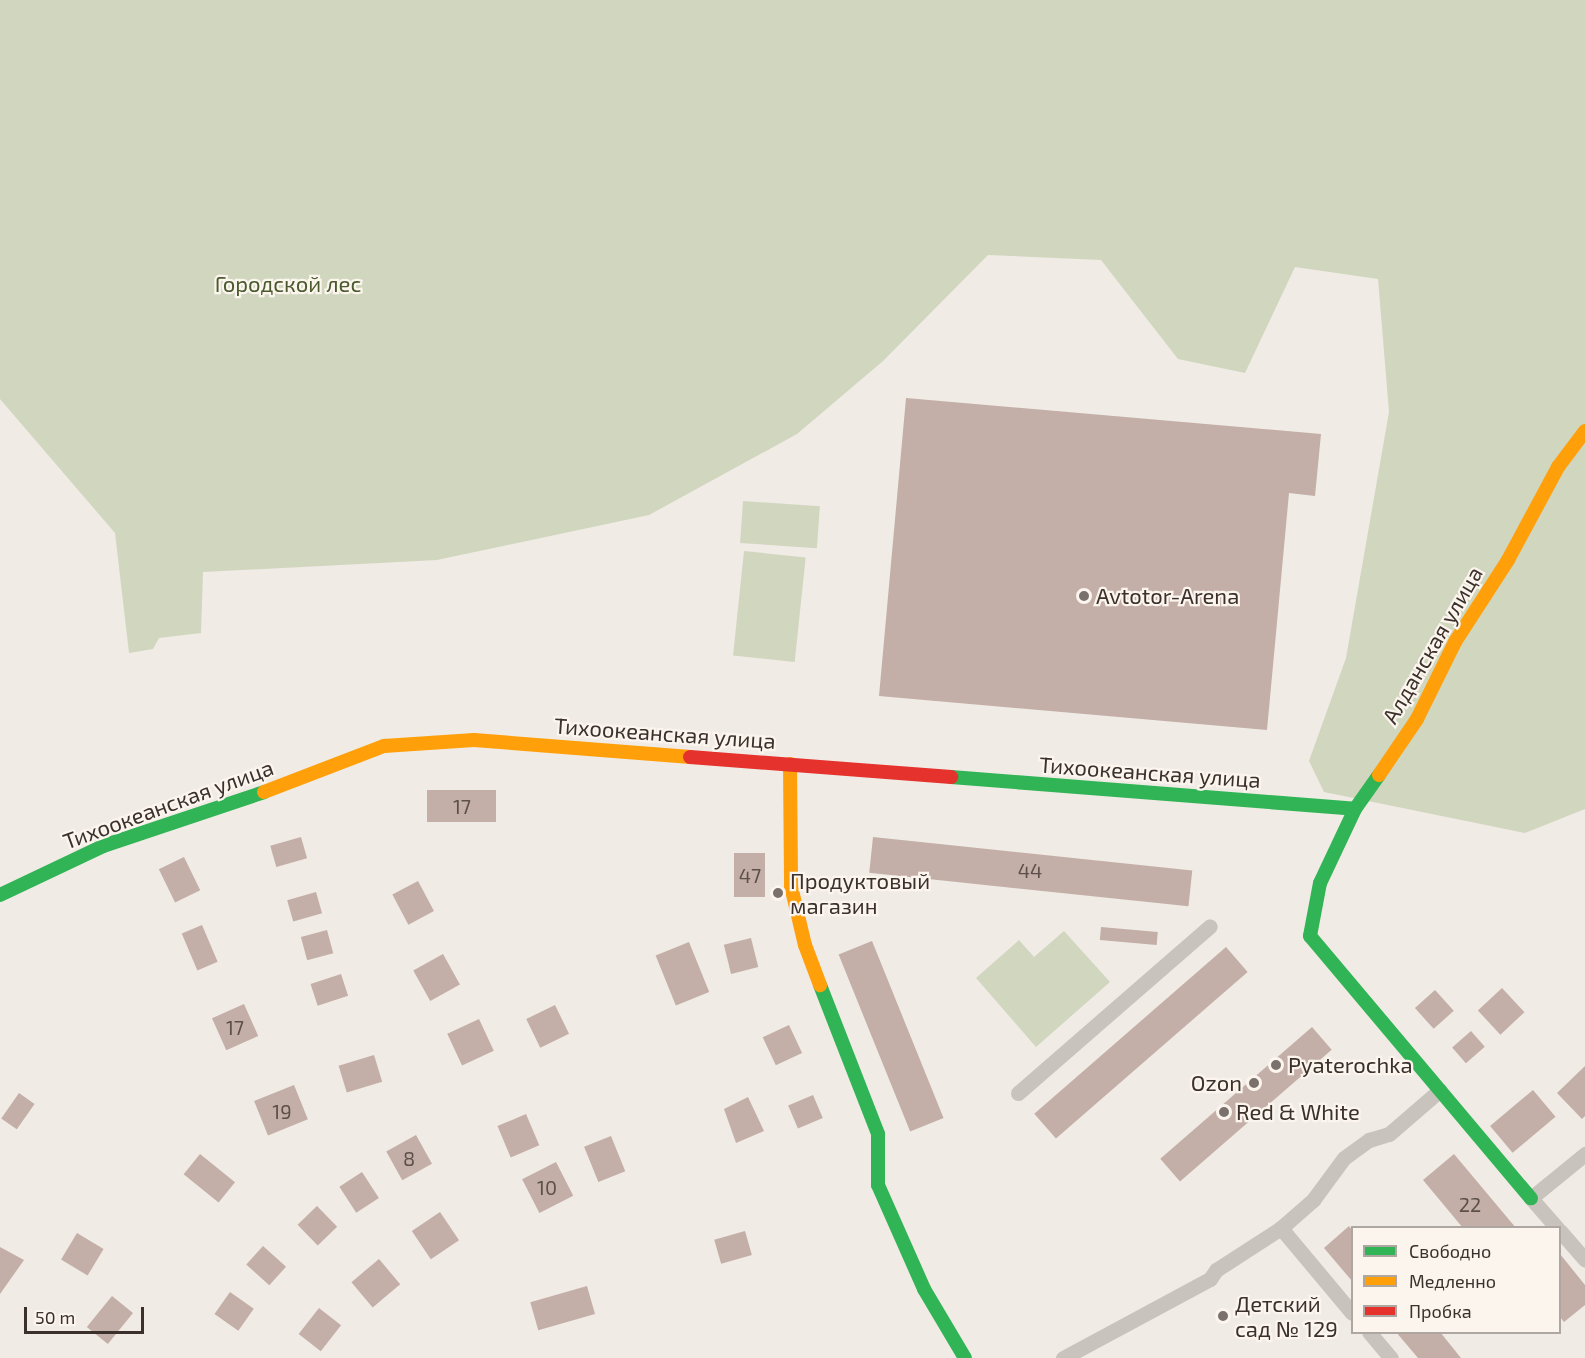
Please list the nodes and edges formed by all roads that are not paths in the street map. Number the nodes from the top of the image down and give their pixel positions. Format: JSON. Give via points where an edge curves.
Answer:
{"nodes":[{"id":1,"x":1585,"y":431,"type":"edge"},
{"id":2,"x":790,"y":764,"type":"junction"},
{"id":3,"x":1355,"y":808,"type":"junction"},
{"id":4,"x":0,"y":895,"type":"edge"},
{"id":5,"x":1210,"y":926,"type":"dead end"},
{"id":6,"x":1440,"y":1090,"type":"junction"},
{"id":7,"x":1018,"y":1093,"type":"dead end"},
{"id":8,"x":1585,"y":1154,"type":"edge"},
{"id":9,"x":1531,"y":1198,"type":"junction"},
{"id":10,"x":1555,"y":1226,"type":"edge"},
{"id":11,"x":1281,"y":1228,"type":"junction"},
{"id":12,"x":1561,"y":1232,"type":"edge"},
{"id":13,"x":1585,"y":1260,"type":"edge"},
{"id":14,"x":1351,"y":1311,"type":"edge"},
{"id":15,"x":1371,"y":1334,"type":"edge"},
{"id":16,"x":965,"y":1358,"type":"edge"},
{"id":17,"x":1063,"y":1358,"type":"edge"},
{"id":18,"x":1391,"y":1358,"type":"edge"}],
"edges":[{"from":1,"to":3,"type":"street","name":"Алданская улица","via":[[1558,467],[1508,560],[1455,642],[1418,720]]},
{"from":2,"to":3,"type":"street","name":"Тихоокеанская улица"},
{"from":2,"to":4,"type":"street","name":"Тихоокеанская улица","via":[[474,740],[384,746],[270,790],[103,846]]},
{"from":2,"to":16,"type":"street","via":[[791,886],[805,945],[878,1134],[878,1185],[924,1289]]},
{"from":3,"to":6,"type":"street","name":"Алданская улица","via":[[1320,883],[1310,936]]},
{"from":5,"to":7,"type":"street"},
{"from":6,"to":9,"type":"street"},
{"from":6,"to":11,"type":"street","via":[[1389,1134],[1369,1140],[1344,1158],[1313,1200]]},
{"from":8,"to":9,"type":"street"},
{"from":9,"to":10,"type":"street"},
{"from":11,"to":14,"type":"street"},
{"from":11,"to":17,"type":"street","via":[[1216,1270],[1210,1279]]},
{"from":12,"to":13,"type":"street"},
{"from":15,"to":18,"type":"street"}]}
